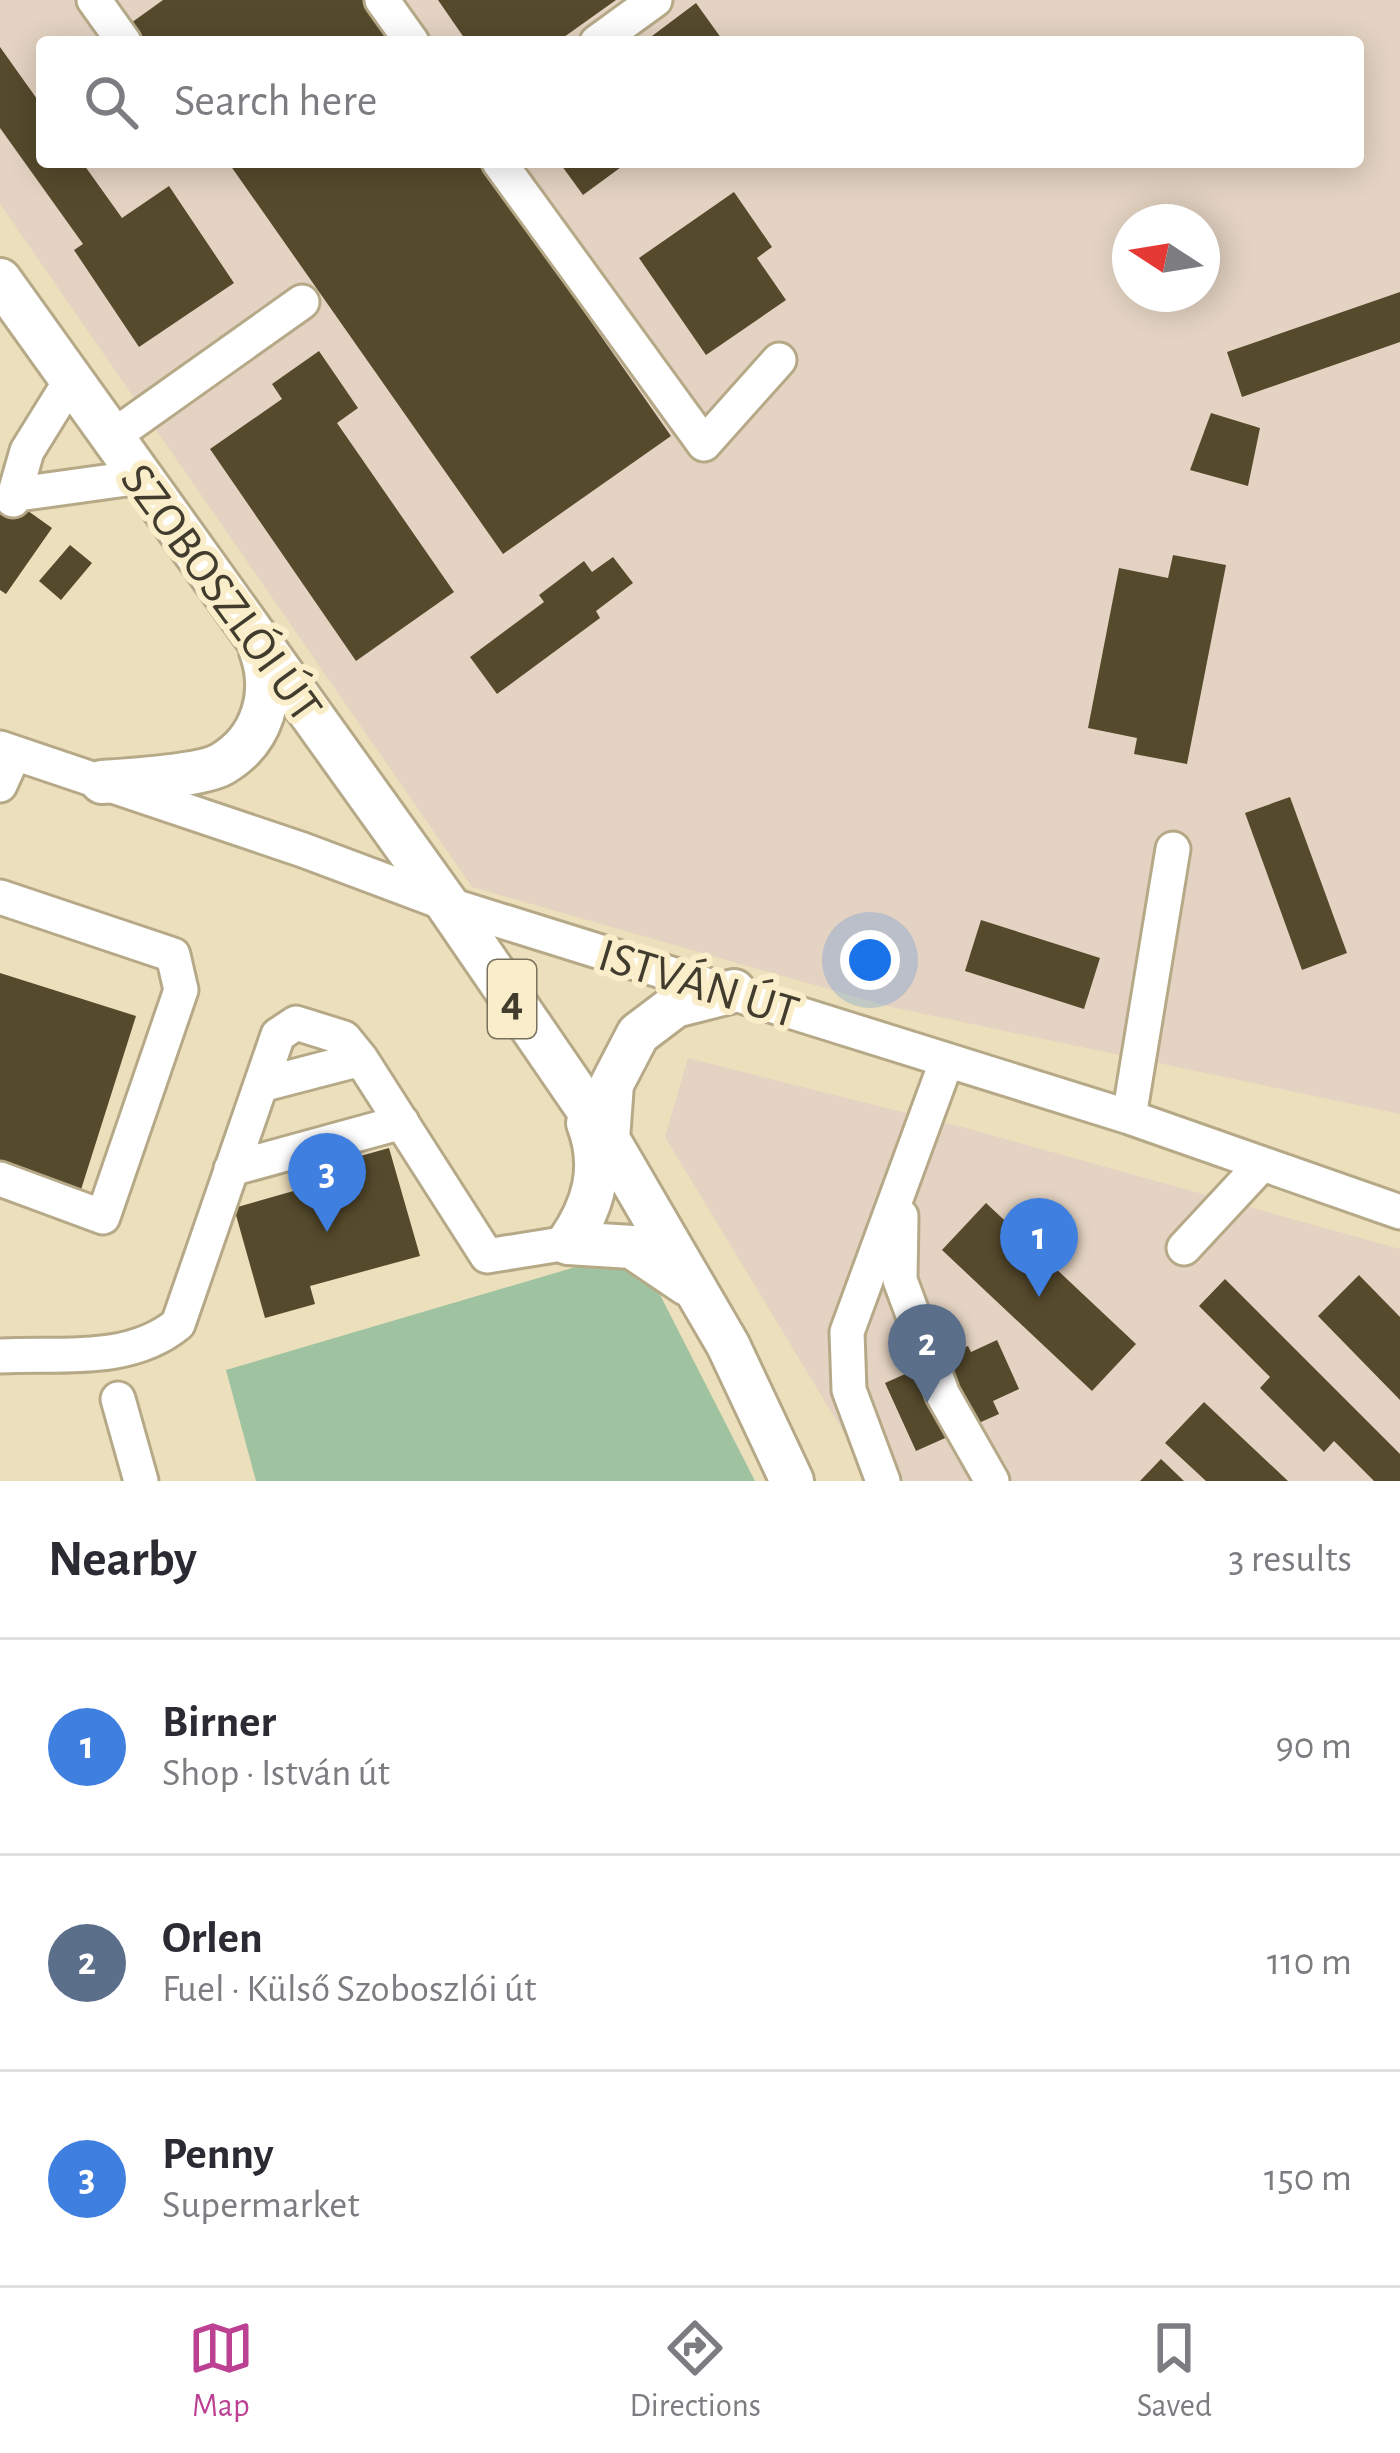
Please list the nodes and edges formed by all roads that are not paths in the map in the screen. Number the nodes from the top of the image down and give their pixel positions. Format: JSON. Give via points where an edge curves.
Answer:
{"nodes":[{"id":1,"x":382,"y":0,"type":"edge"},
{"id":2,"x":656,"y":0,"type":"edge"},
{"id":3,"x":408,"y":36,"type":"edge"},
{"id":4,"x":605,"y":36,"type":"edge"},
{"id":5,"x":503,"y":168,"type":"edge"},
{"id":6,"x":0,"y":280,"type":"edge"},
{"id":7,"x":302,"y":302,"type":"dead end"},
{"id":8,"x":779,"y":360,"type":"dead end"},
{"id":9,"x":71,"y":380,"type":"junction"},
{"id":10,"x":112,"y":437,"type":"junction"},
{"id":11,"x":141,"y":477,"type":"junction"},
{"id":12,"x":256,"y":638,"type":"junction"},
{"id":13,"x":5,"y":762,"type":"edge"},
{"id":14,"x":102,"y":782,"type":"junction"},
{"id":15,"x":1173,"y":848,"type":"dead end"},
{"id":16,"x":0,"y":897,"type":"edge"},
{"id":17,"x":447,"y":904,"type":"junction"},
{"id":18,"x":734,"y":991,"type":"junction"},
{"id":19,"x":361,"y":1059,"type":"junction"},
{"id":20,"x":947,"y":1060,"type":"junction"},
{"id":21,"x":261,"y":1084,"type":"junction"},
{"id":22,"x":577,"y":1094,"type":"junction"},
{"id":23,"x":1130,"y":1117,"type":"junction"},
{"id":24,"x":402,"y":1122,"type":"junction"},
{"id":25,"x":608,"y":1139,"type":"junction"},
{"id":26,"x":1262,"y":1164,"type":"junction"},
{"id":27,"x":231,"y":1168,"type":"junction"},
{"id":28,"x":909,"y":1171,"type":"junction"},
{"id":29,"x":0,"y":1179,"type":"edge"},
{"id":30,"x":1400,"y":1212,"type":"edge"},
{"id":31,"x":568,"y":1244,"type":"junction"},
{"id":32,"x":1184,"y":1248,"type":"dead end"},
{"id":33,"x":701,"y":1297,"type":"junction"},
{"id":34,"x":0,"y":1355,"type":"edge"},
{"id":35,"x":118,"y":1399,"type":"dead end"},
{"id":36,"x":141,"y":1481,"type":"edge"},
{"id":37,"x":792,"y":1481,"type":"edge"},
{"id":38,"x":884,"y":1481,"type":"edge"},
{"id":39,"x":992,"y":1481,"type":"edge"}],
"edges":[{"from":1,"to":3,"type":"street"},
{"from":2,"to":4,"type":"street"},
{"from":5,"to":8,"type":"street","via":[[704,444]]},
{"from":6,"to":9,"type":"main road","name":"SZOBOSZLÓI ÚT","number":"4"},
{"from":7,"to":10,"type":"street"},
{"from":9,"to":10,"type":"main road","name":"SZOBOSZLÓI ÚT","number":"4"},
{"from":9,"to":11,"type":"street","via":[[27,451],[15,497]]},
{"from":10,"to":11,"type":"main road","name":"SZOBOSZLÓI ÚT","number":"4"},
{"from":11,"to":12,"type":"main road","name":"SZOBOSZLÓI ÚT","number":"4"},
{"from":12,"to":14,"type":"main road","via":[[270,692],[248,741],[220,766]]},
{"from":12,"to":17,"type":"main road","name":"SZOBOSZLÓI ÚT","number":"4"},
{"from":13,"to":14,"type":"street","name":"ISTVÁN ÚT"},
{"from":14,"to":17,"type":"street","name":"ISTVÁN ÚT"},
{"from":15,"to":23,"type":"street"},
{"from":16,"to":29,"type":"street","via":[[173,955],[181,990],[103,1216]]},
{"from":17,"to":18,"type":"street","name":"ISTVÁN ÚT"},
{"from":17,"to":22,"type":"main road","number":"4"},
{"from":18,"to":20,"type":"street","name":"ISTVÁN ÚT"},
{"from":18,"to":25,"type":"main road","via":[[675,1006],[638,1034],[612,1084]]},
{"from":19,"to":21,"type":"street"},
{"from":19,"to":21,"type":"street","via":[[344,1038],[296,1023],[278,1035]]},
{"from":19,"to":24,"type":"street"},
{"from":20,"to":23,"type":"street","name":"ISTVÁN ÚT"},
{"from":20,"to":28,"type":"street"},
{"from":21,"to":27,"type":"street"},
{"from":22,"to":25,"type":"main road","number":"4"},
{"from":22,"to":31,"type":"main road","via":[[596,1169],[592,1202]]},
{"from":23,"to":26,"type":"street","name":"ISTVÁN ÚT"},
{"from":24,"to":27,"type":"street"},
{"from":24,"to":31,"type":"street","via":[[487,1256]]},
{"from":25,"to":33,"type":"main road","number":"4"},
{"from":26,"to":30,"type":"street","name":"ISTVÁN ÚT"},
{"from":26,"to":32,"type":"street"},
{"from":27,"to":34,"type":"street","via":[[178,1324],[129,1351]]},
{"from":28,"to":38,"type":"street","via":[[848,1332],[849,1390]]},
{"from":28,"to":39,"type":"street","via":[[900,1280],[943,1395]]},
{"from":31,"to":33,"type":"main road","via":[[632,1247]]},
{"from":33,"to":37,"type":"main road","number":"4"},
{"from":35,"to":36,"type":"street"}]}
